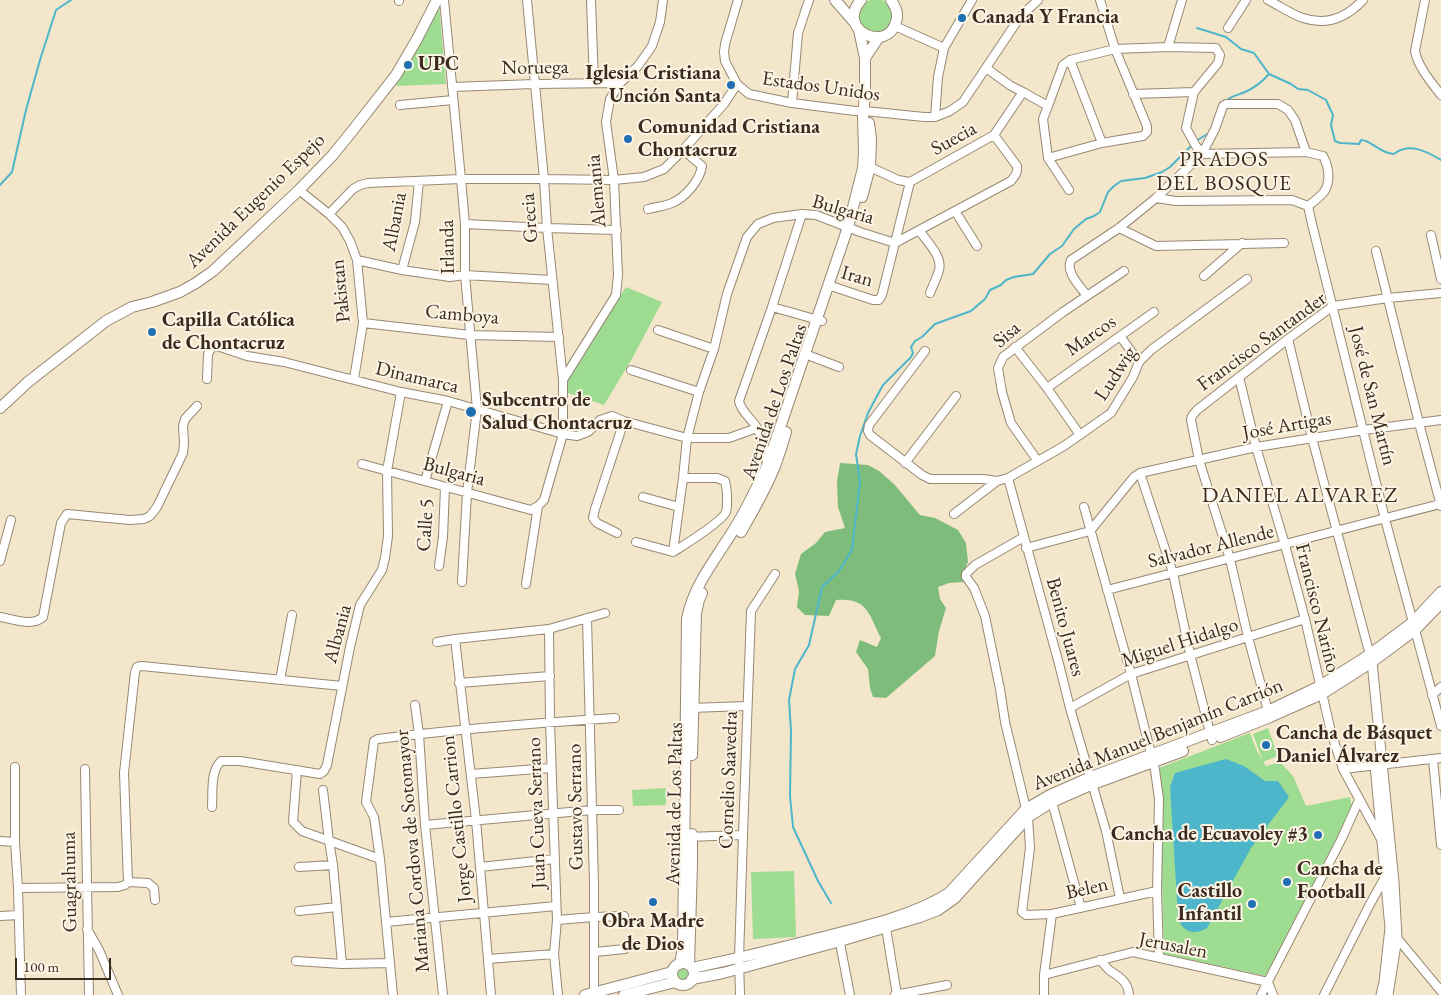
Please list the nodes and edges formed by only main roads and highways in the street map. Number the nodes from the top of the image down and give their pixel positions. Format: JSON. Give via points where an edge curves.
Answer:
{"nodes":[{"id":1,"x":437,"y":0,"type":"edge"},
{"id":2,"x":835,"y":0,"type":"edge"},
{"id":3,"x":861,"y":0,"type":"edge"},
{"id":4,"x":894,"y":2,"type":"edge"},
{"id":5,"x":857,"y":26,"type":"junction"},
{"id":6,"x":879,"y":37,"type":"junction"},
{"id":7,"x":865,"y":58,"type":"junction"},
{"id":8,"x":865,"y":111,"type":"junction"},
{"id":9,"x":851,"y":228,"type":"junction"},
{"id":10,"x":0,"y":408,"type":"edge"},
{"id":11,"x":1441,"y":592,"type":"edge"},
{"id":12,"x":1441,"y":603,"type":"edge"},
{"id":13,"x":1414,"y":626,"type":"junction"},
{"id":14,"x":1092,"y":781,"type":"junction"},
{"id":15,"x":1027,"y":813,"type":"junction"},
{"id":16,"x":683,"y":975,"type":"junction"},
{"id":17,"x":591,"y":994,"type":"edge"},
{"id":18,"x":624,"y":995,"type":"edge"},
{"id":19,"x":678,"y":995,"type":"edge"},
{"id":20,"x":687,"y":995,"type":"edge"}],
"edges":[{"from":1,"to":10,"type":"main road","name":"Avenida Eugenio Espejo","via":[[396,75],[332,156],[206,277],[180,292],[114,316],[28,382]]},
{"from":2,"to":5,"type":"main road"},
{"from":3,"to":5,"type":"main road","via":[[855,7]]},
{"from":4,"to":6,"type":"main road","via":[[897,11],[895,26]]},
{"from":5,"to":6,"type":"main road","via":[[864,34]]},
{"from":5,"to":7,"type":"main road","name":"Avenida de Los Paltas"},
{"from":6,"to":7,"type":"main road"},
{"from":7,"to":8,"type":"main road","name":"Avenida de Los Paltas"},
{"from":8,"to":9,"type":"main road","name":"Avenida de Los Paltas","via":[[863,168]]},
{"from":8,"to":9,"type":"main road","name":"Avenida de Los Paltas","via":[[869,117],[871,139],[870,167]]},
{"from":9,"to":16,"type":"main road","name":"Avenida de Los Paltas","via":[[756,507],[714,571],[696,613],[689,708],[687,927]]},
{"from":11,"to":13,"type":"main road","name":"Avenida Manuel Benjamín Carrión"},
{"from":12,"to":13,"type":"main road","name":"Avenida Manuel Benjamín Carrión"},
{"from":13,"to":14,"type":"main road","name":"Avenida Manuel Benjamín Carrión","via":[[1321,690],[1269,714]]},
{"from":14,"to":15,"type":"main road","name":"Avenida Manuel Benjamín Carrión"},
{"from":14,"to":15,"type":"main road","name":"Avenida Manuel Benjamín Carrión","via":[[1050,794]]},
{"from":15,"to":16,"type":"main road","name":"Avenida Manuel Benjamín Carrión","via":[[955,898],[938,910]]},
{"from":16,"to":17,"type":"main road","name":"Avenida Manuel Benjamín Carrión"},
{"from":16,"to":18,"type":"main road","name":"Avenida Manuel Benjamín Carrión"},
{"from":16,"to":19,"type":"main road","name":"Avenida de Los Paltas"},
{"from":16,"to":20,"type":"main road","name":"Avenida de Los Paltas"}]}
